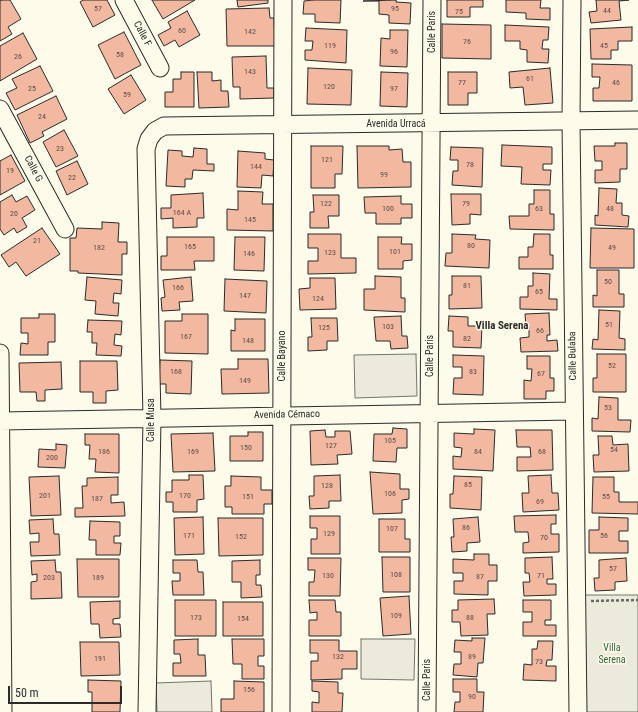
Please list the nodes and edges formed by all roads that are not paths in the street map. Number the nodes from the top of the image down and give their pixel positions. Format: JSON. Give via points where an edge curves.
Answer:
{"nodes":[{"id":1,"x":124,"y":0,"type":"edge"},
{"id":2,"x":283,"y":0,"type":"edge"},
{"id":3,"x":432,"y":0,"type":"edge"},
{"id":4,"x":572,"y":0,"type":"edge"},
{"id":5,"x":160,"y":68,"type":"dead end"},
{"id":6,"x":0,"y":109,"type":"edge"},
{"id":7,"x":638,"y":120,"type":"edge"},
{"id":8,"x":571,"y":121,"type":"junction"},
{"id":9,"x":283,"y":124,"type":"junction"},
{"id":10,"x":431,"y":124,"type":"junction"},
{"id":11,"x":155,"y":131,"type":"joint"},
{"id":12,"x":65,"y":229,"type":"dead end"},
{"id":13,"x":0,"y":353,"type":"edge"},
{"id":14,"x":574,"y":411,"type":"junction"},
{"id":15,"x":429,"y":413,"type":"junction"},
{"id":16,"x":282,"y":416,"type":"junction"},
{"id":17,"x":152,"y":418,"type":"junction"},
{"id":18,"x":1,"y":421,"type":"edge"},
{"id":19,"x":3,"y":712,"type":"edge"},
{"id":20,"x":147,"y":712,"type":"edge"},
{"id":21,"x":281,"y":712,"type":"edge"},
{"id":22,"x":427,"y":712,"type":"edge"},
{"id":23,"x":578,"y":712,"type":"edge"}],
"edges":[{"from":1,"to":5,"type":"street","name":"Calle F"},
{"from":2,"to":9,"type":"street","name":"Calle Bayano"},
{"from":3,"to":10,"type":"street","name":"Calle Paris"},
{"from":4,"to":8,"type":"street","name":"Calle Bulaba"},
{"from":6,"to":12,"type":"street","name":"Calle G"},
{"from":7,"to":8,"type":"street","name":"Avenida Urracá"},
{"from":8,"to":10,"type":"street","name":"Avenida Urracá"},
{"from":8,"to":14,"type":"street","name":"Calle Bulaba"},
{"from":9,"to":10,"type":"street","name":"Avenida Urracá"},
{"from":9,"to":11,"type":"street","name":"Avenida Urracá","via":[[164,126]]},
{"from":9,"to":16,"type":"street","name":"Calle Bayano"},
{"from":10,"to":15,"type":"street","name":"Calle Paris"},
{"from":11,"to":17,"type":"street","name":"Calle Musa","via":[[146,149]]},
{"from":13,"to":18,"type":"street"},
{"from":14,"to":15,"type":"street","name":"Avenida Cémaco"},
{"from":14,"to":23,"type":"street","name":"Calle Bulaba"},
{"from":15,"to":16,"type":"street","name":"Avenida Cémaco"},
{"from":15,"to":22,"type":"street","name":"Calle Paris"},
{"from":16,"to":17,"type":"street","name":"Avenida Cémaco"},
{"from":16,"to":21,"type":"street","name":"Calle Bayano"},
{"from":17,"to":18,"type":"street","name":"Avenida Cémaco"},
{"from":17,"to":20,"type":"street","name":"Calle Musa"},
{"from":18,"to":19,"type":"street"}]}
